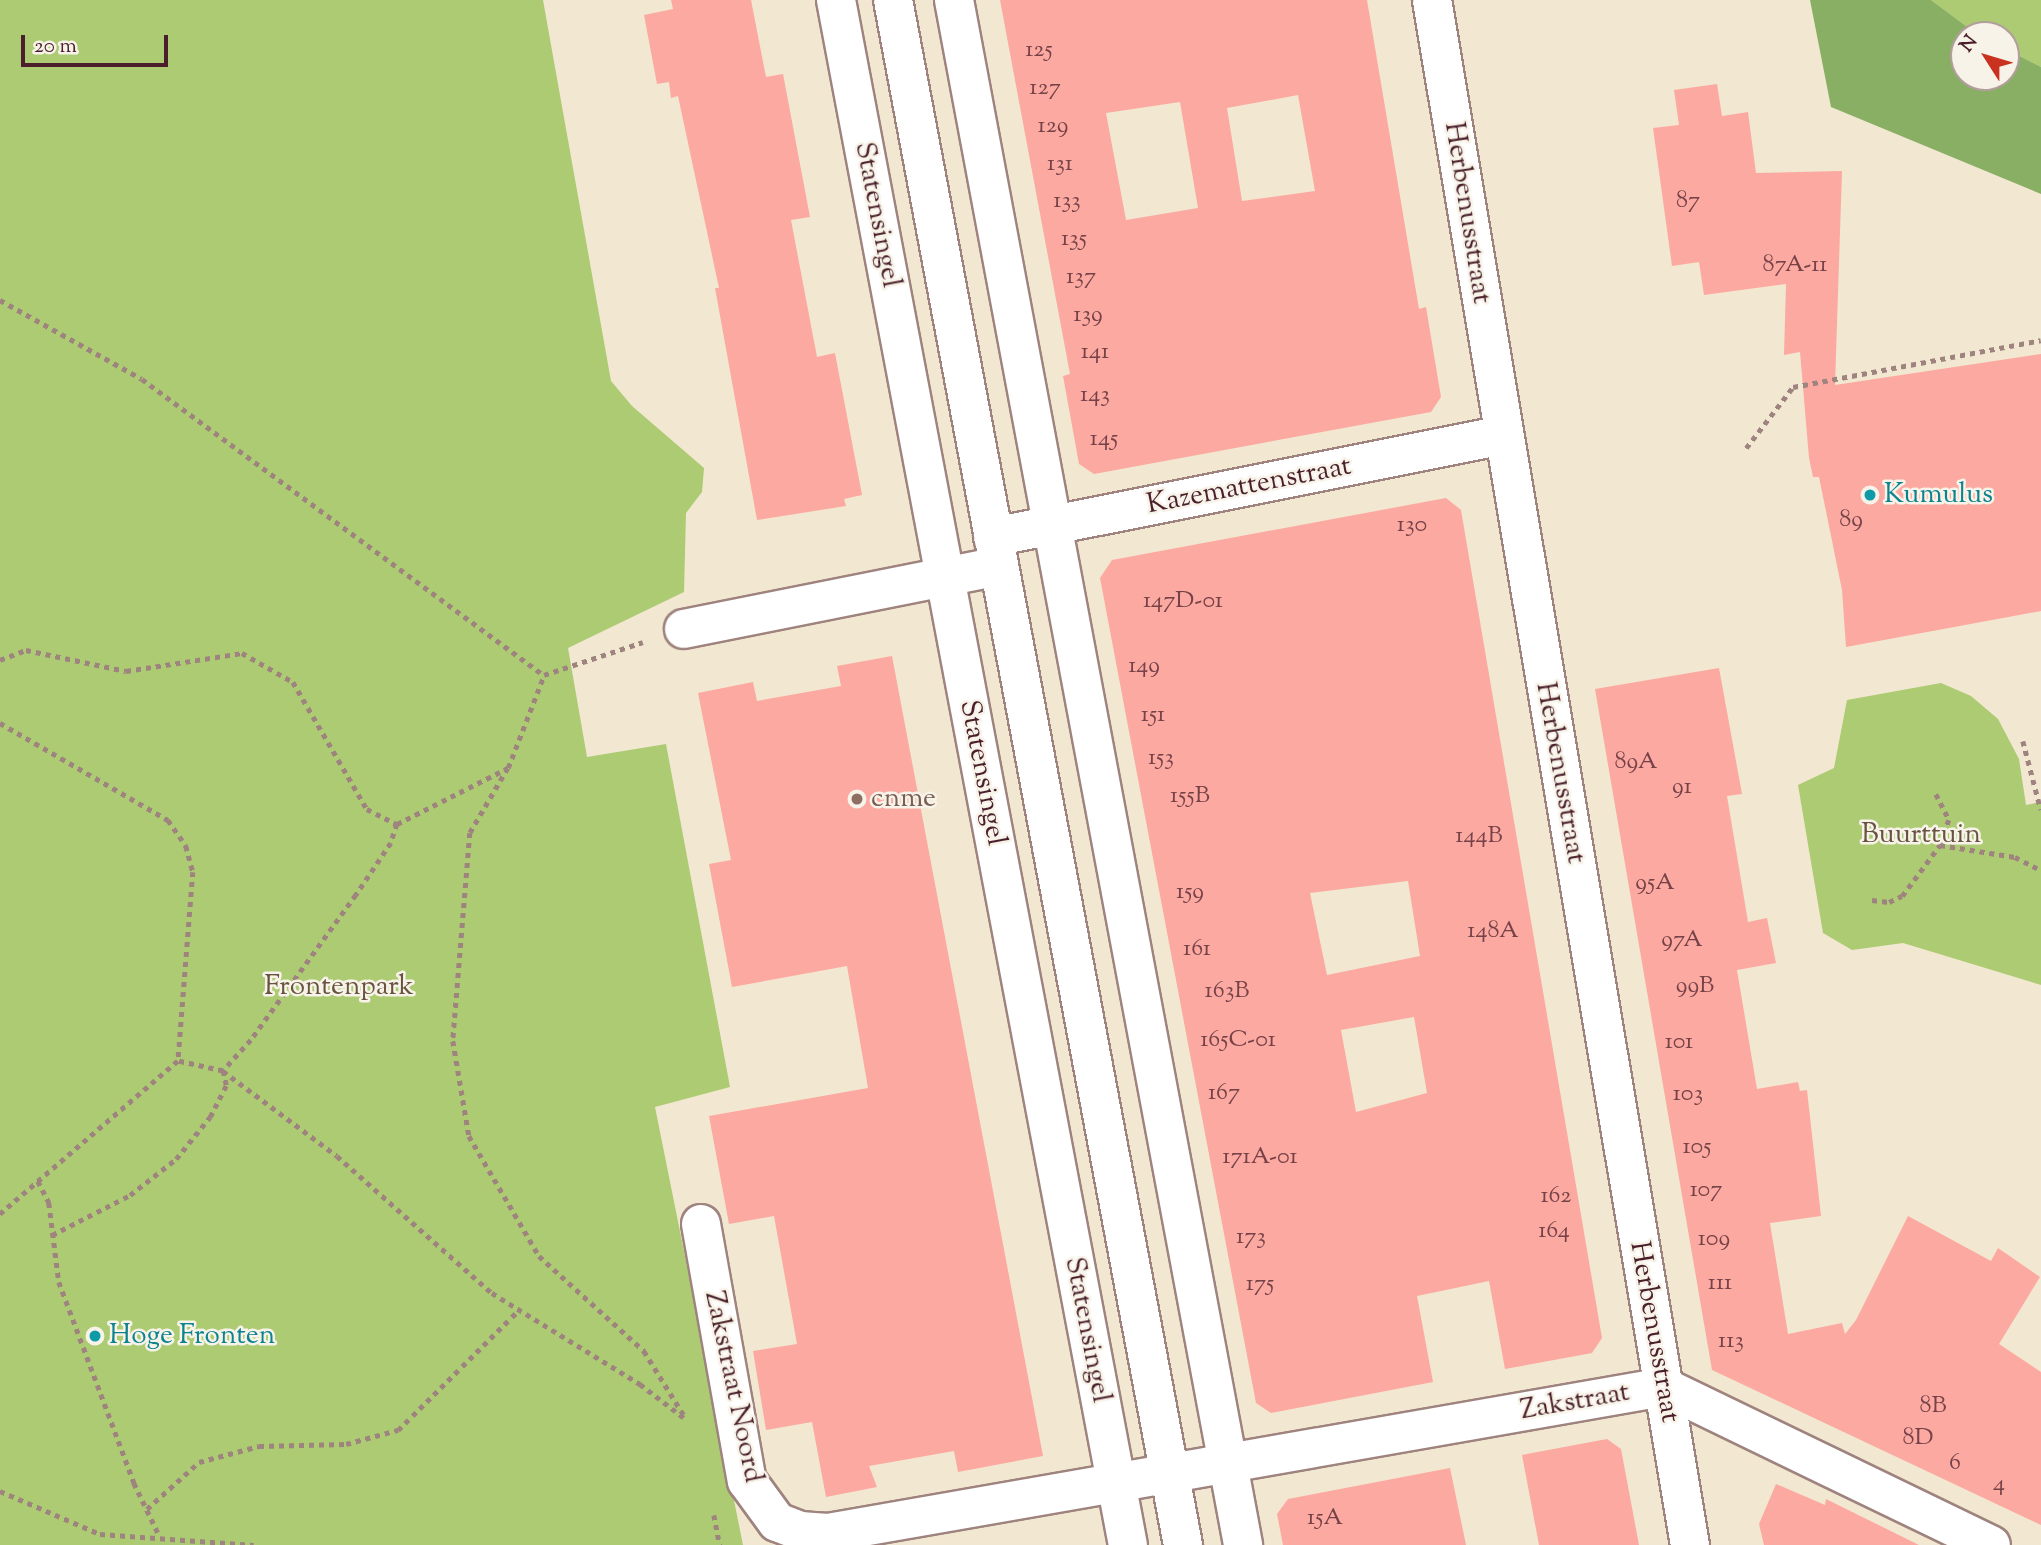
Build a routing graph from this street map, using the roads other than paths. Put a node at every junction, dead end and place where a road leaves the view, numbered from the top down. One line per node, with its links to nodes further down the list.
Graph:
1 (836, 0): 8 (street, Statensingel)
2 (893, 0): 7 (street, Statensingel)
3 (954, 0): 6 (street)
4 (1432, 0): 5 (street, Herbenusstraat)
5 (1504, 435): 6 (street, Kazemattenstraat); 11 (street, Herbenusstraat)
6 (1054, 525): 7 (street, Kazemattenstraat); 12 (street)
7 (996, 551): 8 (street, Kazemattenstraat); 13 (street, Statensingel)
8 (945, 578): 9 (street, Kazemattenstraat); 14 (street, Statensingel)
9 (684, 629)
10 (701, 1224): 14 (street, Zakstraat Noord)
11 (1664, 1387): 12 (street, Zakstraat); 18 (street, Herbenusstraat); 19 (street, Zakstraat)
12 (1228, 1462): 13 (street, Zakstraat); 17 (street)
13 (1169, 1472): 14 (street, Zakstraat Noord); 16 (street, Statensingel)
14 (1116, 1481): 15 (street, Statensingel)
15 (1128, 1545)
16 (1183, 1545)
17 (1243, 1545)
18 (1690, 1545)
19 (1991, 1545)

